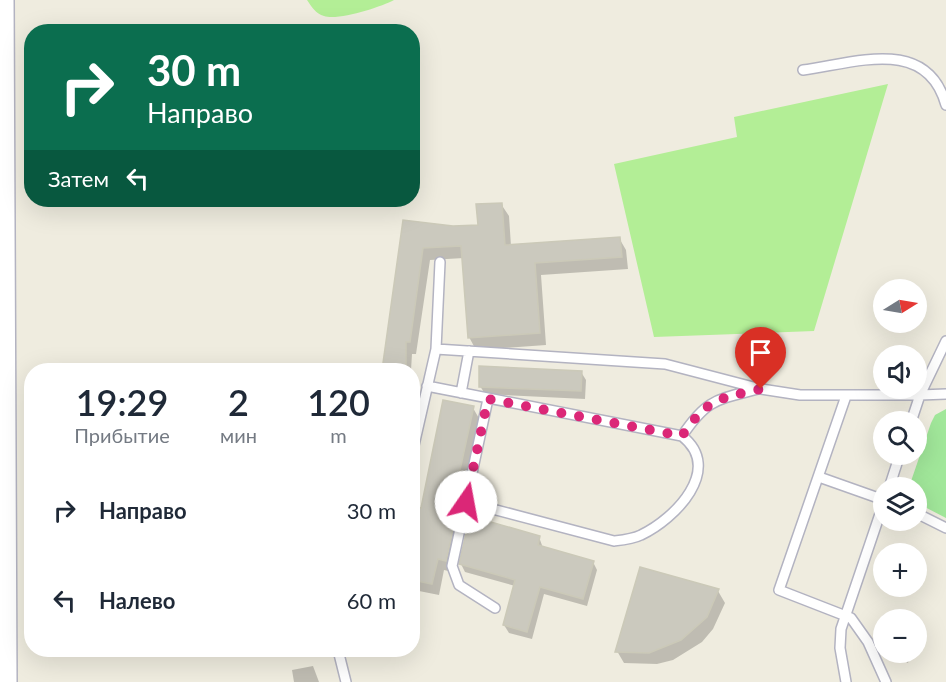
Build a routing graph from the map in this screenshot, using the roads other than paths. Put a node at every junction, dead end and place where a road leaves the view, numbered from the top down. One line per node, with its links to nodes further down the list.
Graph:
1 (0, 0): 28 (street)
2 (802, 70): 3 (lane)
3 (946, 105)
4 (440, 262): 6 (lane)
5 (946, 341): 8 (lane)
6 (436, 349): 7 (lane); 9 (lane)
7 (469, 351): 10 (lane); 11 (lane)
8 (927, 380)
9 (427, 386): 11 (lane); 17 (lane)
10 (761, 389): 14 (lane); 18 (lane)
11 (461, 393): 16 (lane)
12 (946, 394): 13 (lane)
13 (927, 395)
14 (846, 396): 15 (lane); 19 (lane)
15 (873, 396)
16 (488, 399): 18 (lane); 21 (lane)
17 (420, 418)
18 (682, 436): 21 (lane)
19 (819, 477): 20 (lane); 26 (lane)
20 (873, 497)
21 (466, 502): 25 (lane)
22 (927, 518): 23 (lane)
23 (946, 528)
24 (874, 531): 26 (lane)
25 (495, 608)
26 (845, 614): 30 (lane); 31 (lane)
27 (340, 657): 29 (lane)
28 (3, 682)
29 (346, 682)
30 (846, 682)
31 (886, 682)

